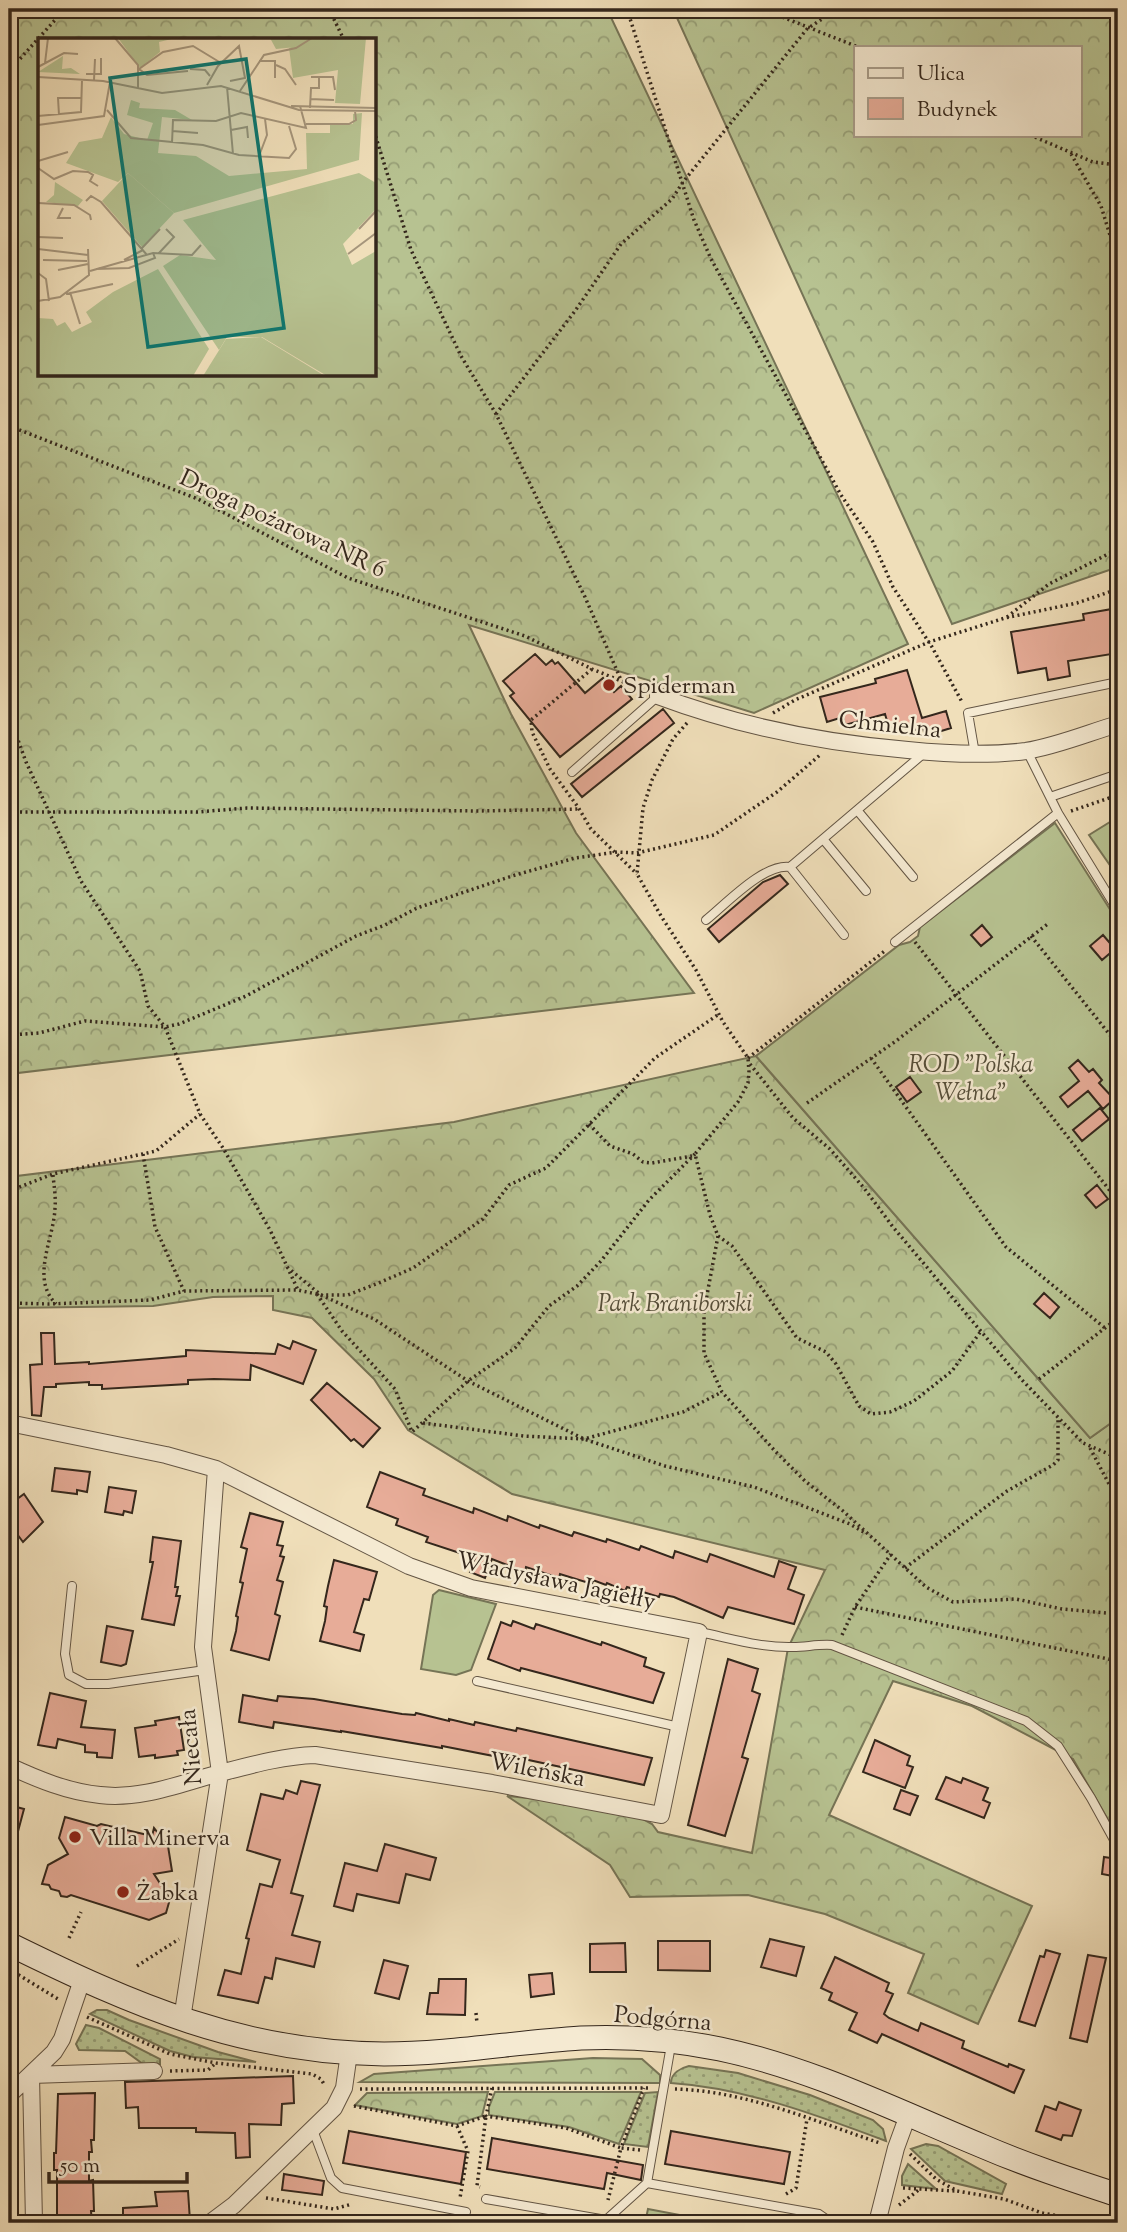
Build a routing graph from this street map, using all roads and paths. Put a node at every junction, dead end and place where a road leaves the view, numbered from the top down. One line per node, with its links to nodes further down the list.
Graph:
1 (65, 9): 7 (path)
2 (329, 9): 8 (path)
3 (627, 9): 16 (path)
4 (761, 9): 6 (path)
5 (837, 9): 6 (path)
6 (807, 29): 10 (path); 16 (path)
7 (39, 38)
8 (343, 38)
9 (38, 39): 11 (path)
10 (856, 46)
11 (9, 71)
12 (1032, 136): 14 (path)
13 (376, 137): 18 (path)
14 (1071, 154): 15 (path); 17 (path)
15 (1118, 165)
16 (683, 182): 18 (path); 23 (path)
17 (1118, 261)
18 (496, 414): 25 (path)
19 (9, 426): 24 (path, Droga pożarowa NR 6)
20 (1118, 549): 22 (path)
21 (1118, 589): 22 (path)
22 (1005, 618): 23 (path)
23 (929, 642): 29 (path); 32 (path)
24 (592, 670): 25 (path, Droga pożarowa NR 6); 41 (path)
25 (621, 680): 27 (path, Droga pożarowa NR 6)
26 (1118, 682): 29 (lane)
27 (658, 696): 28 (street, Chmielna); 37 (lane)
28 (693, 709): 32 (street, Chmielna); 49 (path)
29 (968, 713): 36 (lane)
30 (9, 715): 45 (path)
31 (1118, 724): 34 (street, Chmielna)
32 (764, 727): 33 (street, Chmielna)
33 (834, 741): 35 (street, Chmielna); 49 (path)
34 (1027, 751): 36 (street, Chmielna); 40 (lane)
35 (925, 752): 36 (street, Chmielna); 42 (lane)
36 (975, 754)
37 (572, 772)
38 (1118, 774): 40 (lane)
39 (1118, 794): 43 (path)
40 (1050, 797): 46 (lane)
41 (579, 809): 45 (path); 48 (path)
42 (857, 810): 47 (lane); 52 (lane)
43 (1069, 811)
44 (9, 812): 45 (path)
45 (51, 812): 63 (path)
46 (1058, 813): 54 (lane); 57 (lane)
47 (823, 839): 50 (lane); 53 (lane)
48 (617, 852): 49 (path); 51 (path); 63 (path)
49 (637, 853): 51 (path)
50 (790, 867): 55 (lane); 58 (lane)
51 (637, 874): 62 (path)
52 (913, 877)
53 (866, 891)
54 (1118, 911)
55 (706, 920)
56 (1049, 923): 59 (path)
57 (908, 932): 60 (lane); 61 (path)
58 (844, 936)
59 (1031, 936): 61 (path); 65 (path)
60 (895, 942): 67 (path)
61 (955, 993): 66 (path); 76 (path)
62 (719, 1014): 67 (path); 70 (path)
63 (166, 1027): 64 (path); 69 (path)
64 (9, 1035)
65 (1118, 1045)
66 (871, 1058): 68 (path); 86 (path)
67 (748, 1060): 72 (path); 87 (path)
68 (807, 1103)
69 (200, 1114): 71 (path); 79 (path)
70 (589, 1123): 72 (path); 82 (path)
71 (143, 1154): 73 (path); 81 (path)
72 (695, 1155): 78 (path); 89 (path)
73 (53, 1174): 74 (path); 84 (path)
74 (19, 1188): 75 (path); 77 (path)
75 (9, 1191)
76 (1118, 1201)
77 (9, 1210)
78 (718, 1236): 87 (path); 90 (path)
79 (287, 1267): 80 (path); 82 (path)
80 (298, 1290): 81 (path); 82 (path)
81 (184, 1291): 84 (path)
82 (319, 1294): 89 (path); 93 (path)
83 (9, 1303): 84 (path)
84 (56, 1304)
85 (1118, 1318): 86 (path)
86 (1105, 1328): 88 (path)
87 (981, 1331): 91 (path)
88 (1039, 1379)
89 (468, 1381): 93 (path); 94 (path)
90 (722, 1392): 94 (path); 99 (path)
91 (1058, 1418): 95 (path); 101 (path)
92 (9, 1423): 97 (street, Władysława Jagiełły)
93 (423, 1423): 94 (path)
94 (584, 1439): 99 (path)
95 (1089, 1446): 96 (path); 98 (path)
96 (1118, 1458)
97 (216, 1469): 105 (street, Władysława Jagiełły); 108 (street, Niecała)
98 (1118, 1501)
99 (873, 1537): 100 (path)
100 (891, 1554): 101 (path); 103 (path)
101 (905, 1568): 104 (path)
102 (72, 1586): 108 (lane)
103 (855, 1607): 106 (path); 107 (path)
104 (1118, 1614)
105 (699, 1632): 106 (lane, Władysława Jagiełły); 110 (street, Wileńska)
106 (836, 1647): 113 (lane, Władysława Jagiełły)
107 (1118, 1661)
108 (205, 1670): 112 (street, Niecała)
109 (477, 1681): 110 (lane)
110 (679, 1727): 112 (street, Wileńska)
111 (9, 1766): 112 (street)
112 (220, 1773): 124 (street, Niecała)
113 (1118, 1847)
114 (81, 1912): 116 (path)
115 (183, 1936): 118 (path)
116 (69, 1938)
117 (9, 1944): 120 (street, Podgórna)
118 (136, 1966)
119 (9, 1969): 121 (path)
120 (82, 1980): 124 (street, Podgórna); 130 (street)
121 (61, 2003)
122 (476, 2013): 125 (path)
123 (87, 2017): 128 (path)
124 (182, 2019): 127 (street, Podgórna)
125 (477, 2023)
126 (671, 2043): 127 (street, Podgórna); 134 (lane); 136 (street, Podgórna)
127 (349, 2053): 140 (street)
128 (216, 2063): 129 (path); 131 (path)
129 (154, 2071): 130 (street)
130 (31, 2075): 135 (street); 157 (street)
131 (328, 2087)
132 (492, 2088): 133 (path); 137 (path); 139 (path)
133 (644, 2088): 134 (path); 141 (path)
134 (663, 2088): 138 (path); 143 (lane)
135 (9, 2095)
136 (908, 2115): 142 (street); 150 (street, Podgórna)
137 (486, 2116): 139 (path); 141 (path); 146 (path)
138 (807, 2119): 142 (path); 152 (path)
139 (457, 2126): 155 (path)
140 (313, 2130): 149 (street); 155 (lane)
141 (621, 2148): 143 (path); 156 (path)
142 (896, 2148): 148 (path); 160 (street)
143 (653, 2151): 144 (lane)
144 (647, 2183): 152 (lane); 156 (lane)
145 (897, 2187): 147 (path)
146 (489, 2189)
147 (920, 2189): 148 (path); 154 (path)
148 (957, 2191): 161 (path)
149 (245, 2194): 153 (path); 158 (street)
150 (1118, 2195)
151 (486, 2199): 156 (lane)
152 (750, 2202): 159 (lane)
153 (354, 2203)
154 (897, 2207)
155 (462, 2211)
156 (614, 2213)
157 (34, 2223)
158 (210, 2223)
159 (832, 2223)
160 (877, 2223)
161 (1100, 2223)

